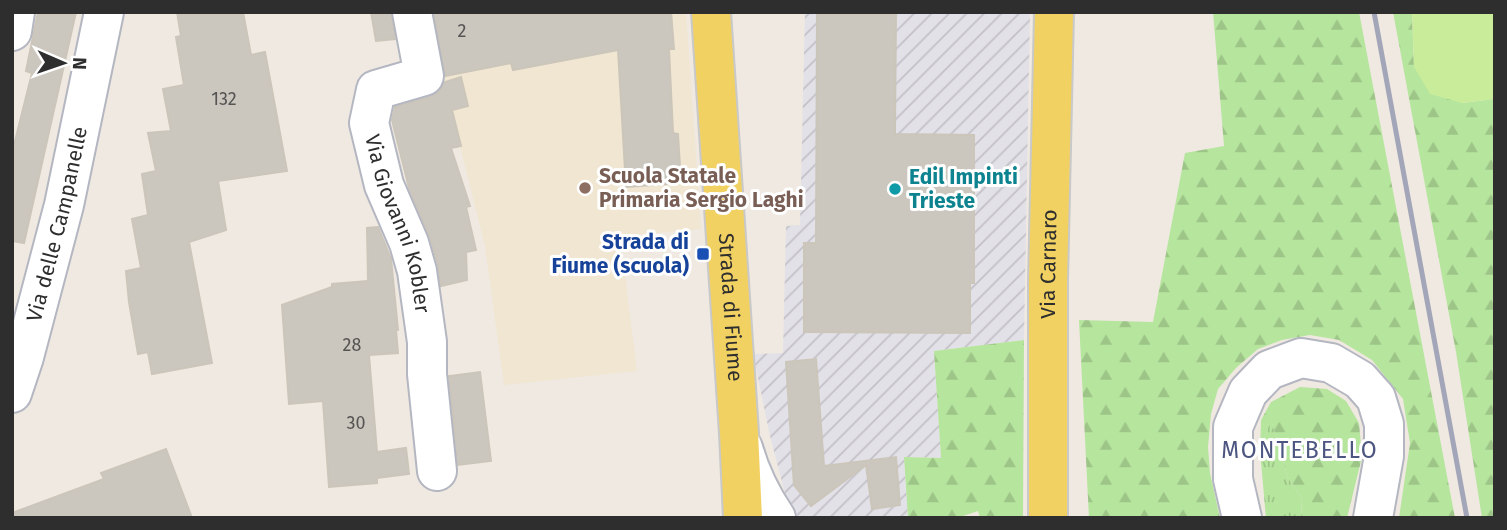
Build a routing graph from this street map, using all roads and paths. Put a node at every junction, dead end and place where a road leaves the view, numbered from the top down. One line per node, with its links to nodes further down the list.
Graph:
1 (15, 12): 6 (street)
2 (104, 12): 7 (street, Via delle Campanelle)
3 (412, 12): 10 (street, Via Giovanni Kobler)
4 (711, 12): 9 (main road, Strada di Fiume)
5 (1054, 12): 8 (main road, Via Carnaro)
6 (12, 30)
7 (12, 393)
8 (1047, 402): 13 (main road, Via Carnaro); 14 (street)
9 (739, 433): 11 (main road, Strada di Fiume); 12 (street)
10 (437, 471)
11 (743, 518)
12 (776, 518)
13 (1048, 518)
14 (1065, 518)
15 (1242, 518): 16 (street)
16 (1373, 518)

